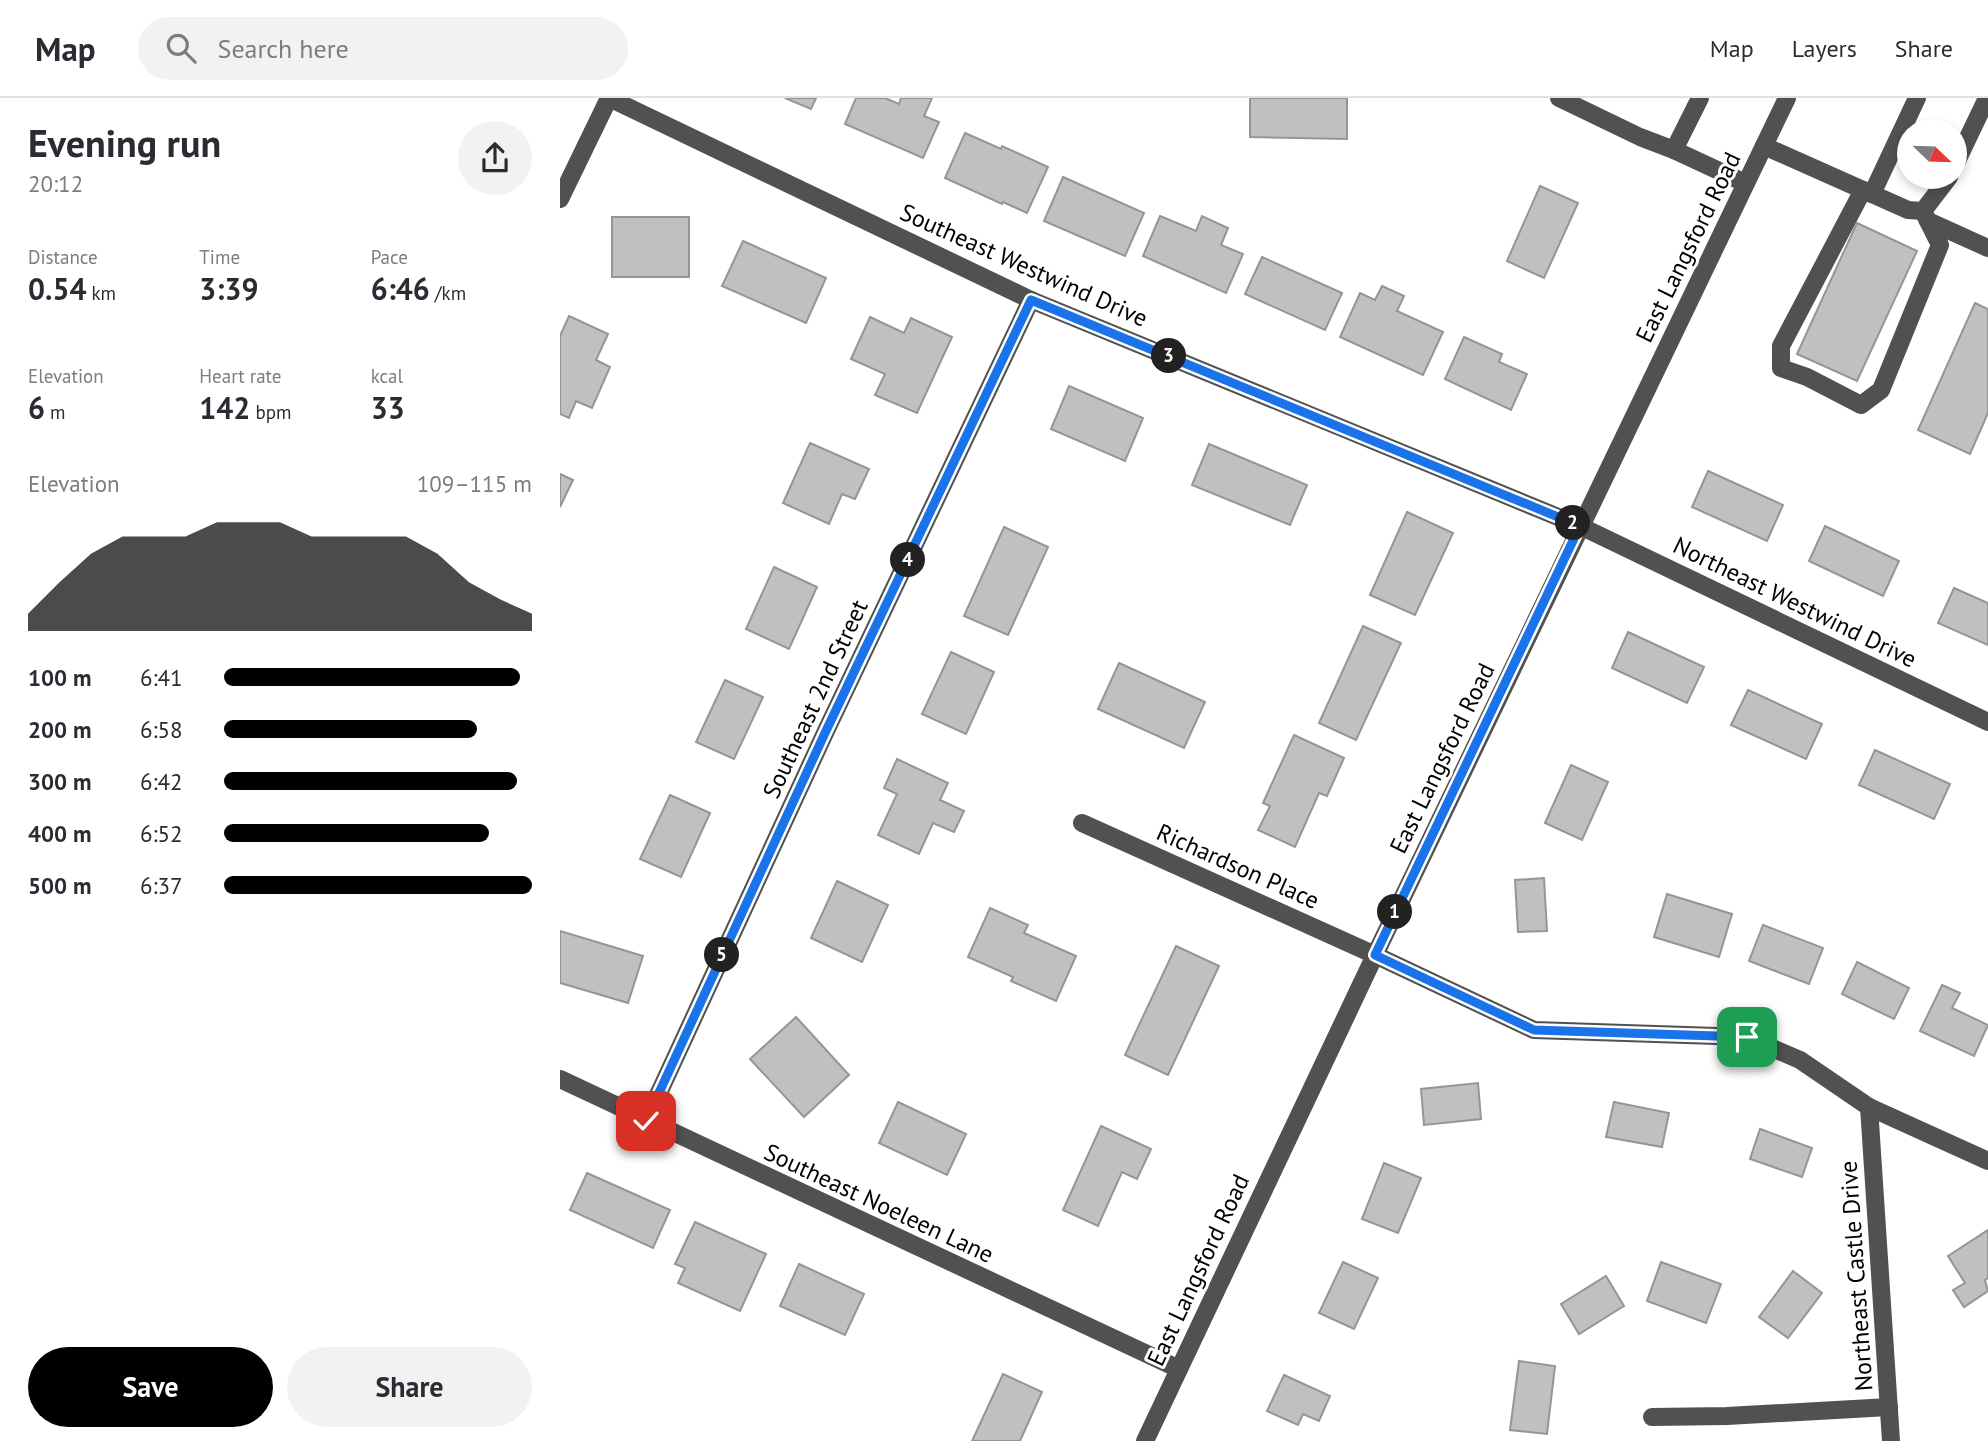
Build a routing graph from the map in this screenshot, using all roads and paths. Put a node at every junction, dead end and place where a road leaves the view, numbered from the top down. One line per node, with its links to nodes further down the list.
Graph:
1 (609, 98): 13 (street); 16 (street, Southeast Westwind Drive)
2 (1559, 98): 9 (street)
3 (1700, 98): 9 (street)
4 (1787, 98): 8 (street, East Langsford Road)
5 (1917, 98): 12 (street)
6 (1987, 98): 7 (street)
7 (1967, 140)
8 (1764, 146): 10 (street, East Langsford Road); 12 (street)
9 (1674, 150): 10 (street)
10 (1745, 183): 17 (street, East Langsford Road)
11 (1942, 189): 14 (street)
12 (1868, 192): 14 (street); 14 (street)
13 (560, 200)
14 (1926, 216): 15 (street)
15 (1988, 248)
16 (1031, 300): 17 (street, Southeast Westwind Drive); 23 (street, Southeast 2nd Street)
17 (1580, 526): 18 (street, Northeast Westwind Drive); 20 (street, East Langsford Road)
18 (1988, 722)
19 (1082, 823): 20 (street, Richardson Place)
20 (1375, 955): 22 (street, Richardson Place); 25 (street, East Langsford Road)
21 (560, 1079): 23 (street, Southeast Noeleen Lane)
22 (1869, 1107): 24 (street, Richardson Place); 26 (street, Northeast Castle Drive)
23 (646, 1121): 25 (street, Southeast Noeleen Lane)
24 (1988, 1161)
25 (1178, 1369): 28 (street, East Langsford Road)
26 (1889, 1407): 27 (street); 29 (street, Northeast Castle Drive)
27 (1652, 1417)
28 (1145, 1441)
29 (1891, 1441)

